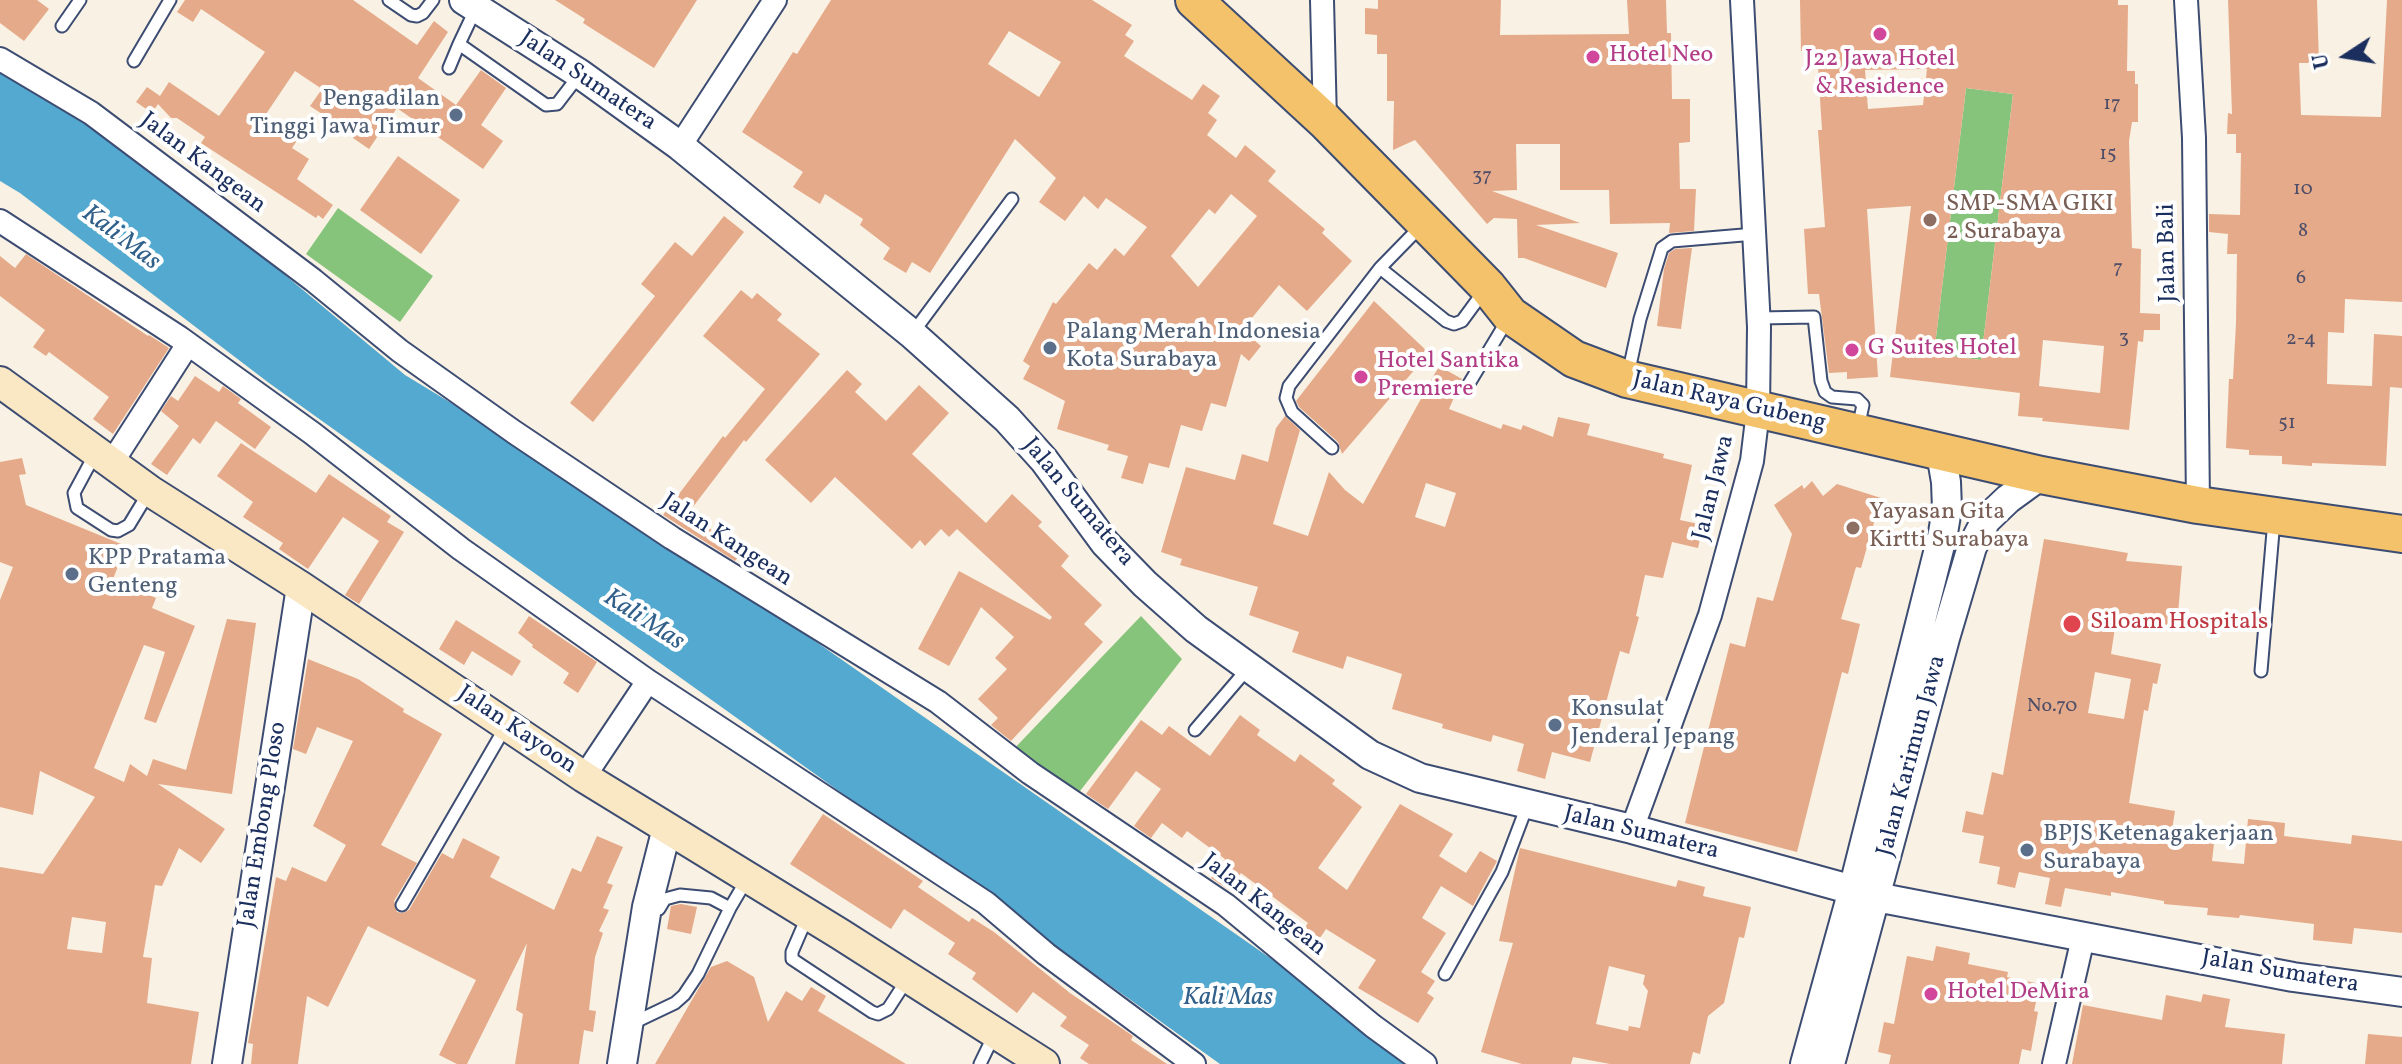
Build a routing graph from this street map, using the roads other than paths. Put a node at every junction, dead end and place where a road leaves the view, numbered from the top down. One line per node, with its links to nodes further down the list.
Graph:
1 (80, 0): 11 (lane)
2 (170, 0): 14 (lane)
3 (389, 0): 4 (lane)
4 (433, 0)
5 (775, 0): 18 (street)
6 (1194, 0): 17 (highway, Jalan Raya Gubeng)
7 (1322, 0): 17 (street)
8 (1742, 0): 22 (street, Jalan Jawa)
9 (2186, 0): 39 (street, Jalan Bali)
10 (474, 3): 12 (lane); 16 (street, Jalan Sumatera)
11 (62, 26)
12 (459, 44): 15 (lane); 16 (lane)
13 (0, 59): 70 (street, Jalan Kangean)
14 (134, 61)
15 (449, 68)
16 (580, 74): 18 (street, Jalan Sumatera)
17 (1325, 121): 21 (highway, Jalan Raya Gubeng)
18 (680, 146): 27 (street, Jalan Sumatera)
19 (1012, 199): 27 (lane)
20 (0, 221): 28 (street)
21 (1423, 224): 23 (lane); 24 (highway, Jalan Raya Gubeng)
22 (1755, 234): 26 (street, Jalan Jawa); 29 (lane)
23 (1380, 268): 24 (lane); 34 (lane)
24 (1487, 286): 25 (highway, Jalan Raya Gubeng)
25 (1510, 315): 29 (highway, Jalan Raya Gubeng); 31 (lane)
26 (1759, 318): 32 (street, Jalan Jawa); 33 (lane)
27 (912, 334): 44 (street, Jalan Sumatera)
28 (188, 344): 36 (street); 46 (street)
29 (1627, 379): 32 (highway, Jalan Raya Gubeng)
30 (0, 382): 36 (main road, Jalan Kayoon)
31 (1467, 387)
32 (1758, 411): 33 (highway, Jalan Raya Gubeng); 52 (street, Jalan Jawa)
33 (1857, 433): 35 (highway, Jalan Raya Gubeng)
34 (1332, 448)
35 (1941, 453): 37 (highway, Jalan Raya Gubeng); 43 (street, Jalan Karimun Jawa)
36 (103, 459): 38 (main road, Jalan Kayoon); 38 (lane)
37 (2041, 475): 39 (highway, Jalan Raya Gubeng); 43 (street, Jalan Karimun Jawa)
38 (150, 491): 42 (main road, Jalan Kayoon)
39 (2198, 505): 40 (highway, Jalan Raya Gubeng)
40 (2274, 517): 41 (highway, Jalan Raya Gubeng); 45 (lane)
41 (2402, 534)
42 (301, 587): 47 (main road, Jalan Kayoon); 65 (street, Jalan Embong Ploso)
43 (1931, 635): 54 (street, Jalan Karimun Jawa)
44 (1250, 666): 48 (lane); 50 (street, Jalan Sumatera)
45 (2261, 671)
46 (648, 681): 49 (street); 69 (street)
47 (507, 724): 49 (main road, Jalan Kayoon); 55 (lane)
48 (1195, 730)
49 (584, 777): 51 (main road, Jalan Kayoon)
50 (1527, 806): 52 (street, Jalan Sumatera); 60 (lane)
51 (667, 828): 53 (main road, Jalan Kayoon); 56 (street)
52 (1632, 829): 54 (street, Jalan Sumatera)
53 (748, 877): 57 (lane); 58 (main road, Jalan Kayoon)
54 (1865, 893): 59 (street, Jalan Sumatera); 71 (street, Jalan Karimun Jawa); 72 (street, Jalan Karimun Jawa)
55 (402, 905)
56 (650, 908): 57 (lane); 63 (street)
57 (730, 908): 63 (lane)
58 (809, 914): 61 (main road, Jalan Kayoon); 61 (lane)
59 (2083, 938): 62 (street, Jalan Sumatera); 73 (street)
60 (1445, 974)
61 (908, 978): 64 (main road, Jalan Kayoon)
62 (2402, 992)
63 (635, 1022): 66 (street)
64 (1006, 1045): 67 (lane); 68 (main road, Jalan Kayoon)
65 (227, 1064)
66 (622, 1064)
67 (980, 1064)
68 (1044, 1064)
69 (1194, 1064)
70 (1425, 1064)
71 (1805, 1064)
72 (1830, 1064)
73 (2054, 1064)

